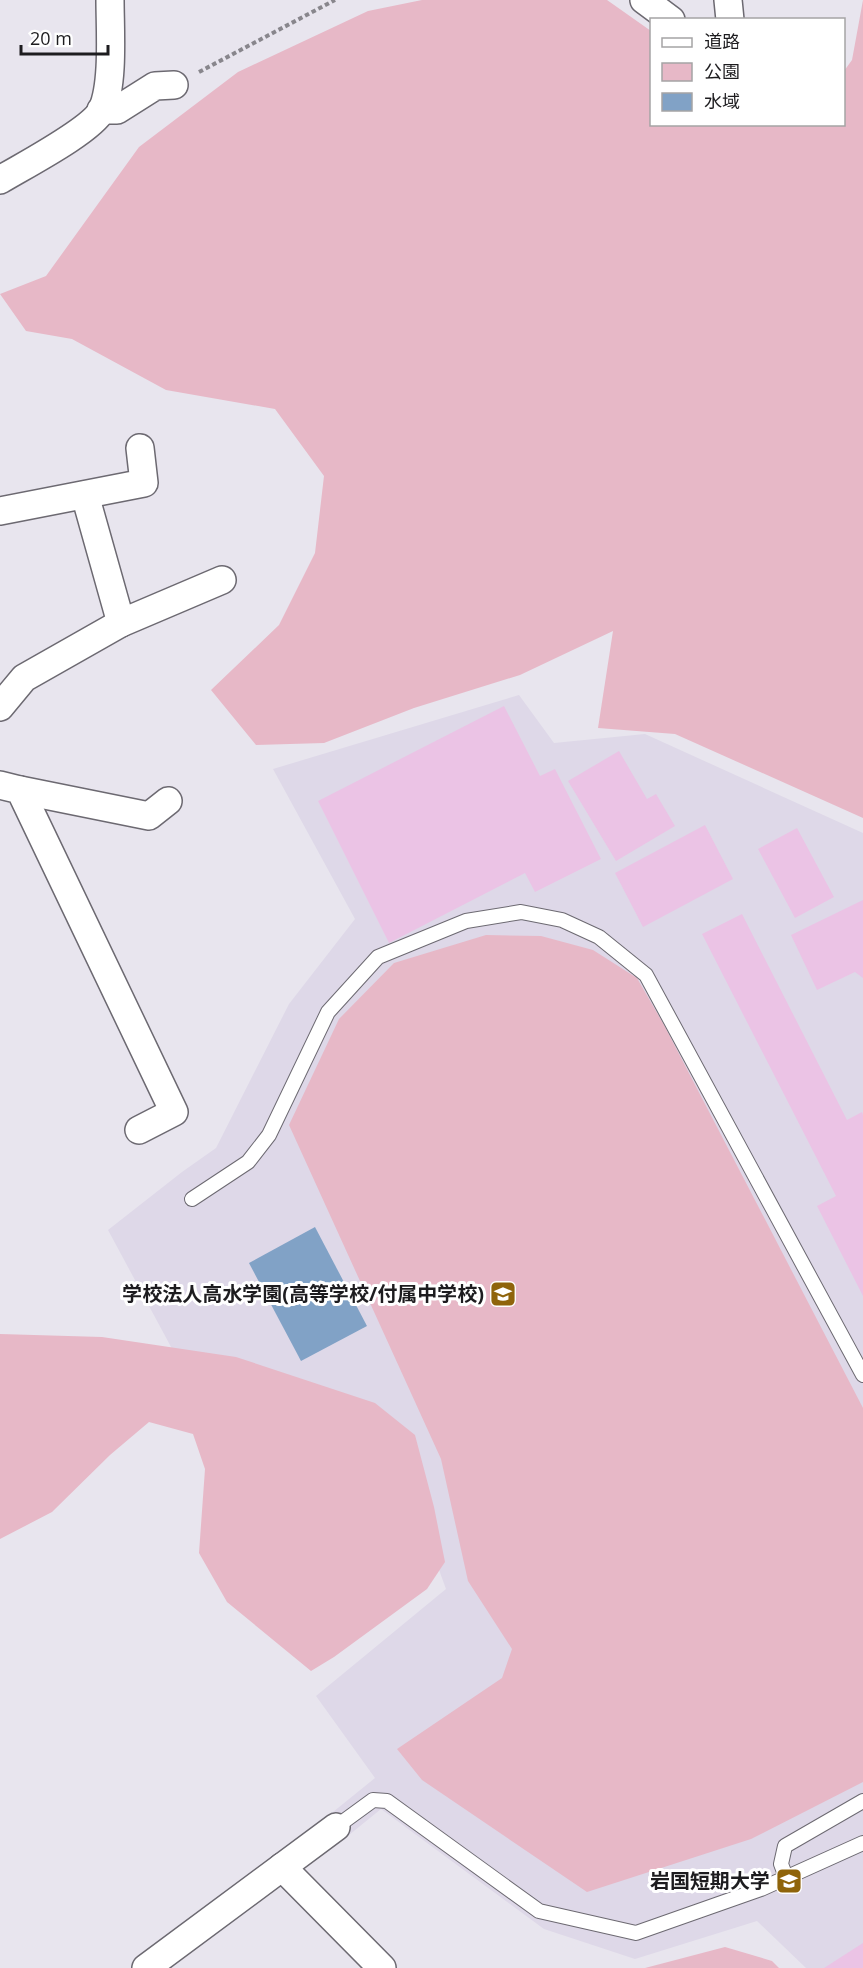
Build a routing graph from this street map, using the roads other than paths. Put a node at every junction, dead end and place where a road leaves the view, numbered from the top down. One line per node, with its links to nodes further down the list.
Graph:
1 (110, 0): 7 (street)
2 (644, 0): 4 (street)
3 (728, 0): 5 (street)
4 (668, 18)
5 (730, 18)
6 (174, 85): 7 (street)
7 (101, 110): 8 (street)
8 (0, 180)
9 (140, 448): 10 (street)
10 (85, 495): 11 (street); 13 (street)
11 (0, 511)
12 (222, 579): 13 (street)
13 (121, 623): 14 (street)
14 (0, 707)
15 (10, 788): 16 (street); 17 (street)
16 (168, 801)
17 (139, 1130)
18 (192, 1199): 19 (lane)
19 (863, 1375)
20 (863, 1801): 24 (lane)
21 (336, 1827): 23 (street); 24 (lane)
22 (863, 1843): 24 (lane)
23 (282, 1867): 25 (street); 26 (street)
24 (786, 1877)
25 (146, 1968)
26 (382, 1968)

